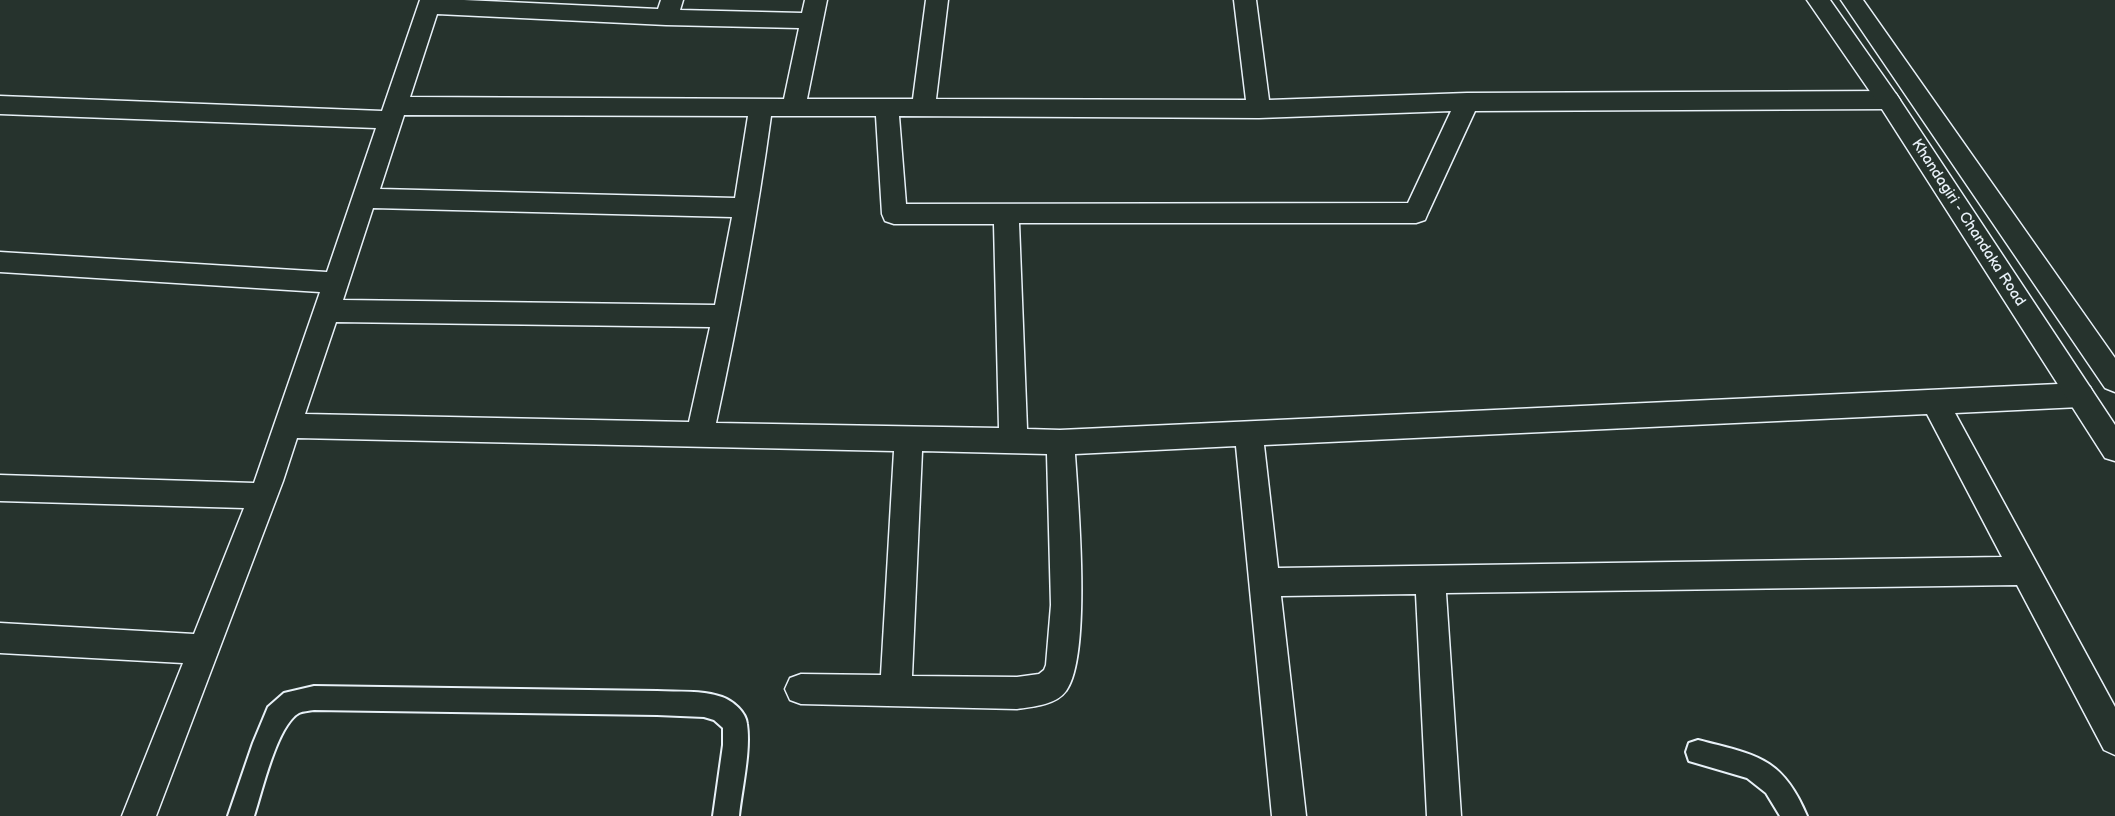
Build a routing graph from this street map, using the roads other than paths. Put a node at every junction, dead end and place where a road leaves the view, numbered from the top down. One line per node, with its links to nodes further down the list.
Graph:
1 (937, 0): 14 (street)
2 (1245, 0): 15 (street)
3 (1818, 0): 8 (street, Khandagiri - Chandaka Road)
4 (1852, 0): 20 (street, Khandagiri - Chandaka Road)
5 (430, 3): 6 (street); 16 (street)
6 (669, 9): 7 (street)
7 (814, 10): 12 (street)
8 (1888, 100): 9 (street); 21 (street, Khandagiri - Chandaka Road)
9 (1467, 102): 15 (street); 19 (street)
10 (0, 106): 16 (street)
11 (761, 107): 12 (street); 16 (street); 18 (street)
12 (794, 107): 13 (street)
13 (887, 108): 14 (street); 19 (street)
14 (923, 108): 15 (street)
15 (1260, 109)
16 (392, 113): 17 (street)
17 (364, 198): 18 (street); 23 (street)
18 (746, 208): 25 (street)
19 (1006, 214): 33 (street)
20 (2006, 221): 21 (street); 26 (street, Khandagiri - Chandaka Road)
21 (1970, 226): 27 (street, Khandagiri - Chandaka Road)
22 (0, 262): 23 (street)
23 (335, 283): 24 (street)
24 (326, 311): 25 (street); 29 (street)
25 (726, 316): 31 (street)
26 (2115, 380)
27 (2080, 395): 28 (street); 35 (street, Khandagiri - Chandaka Road)
28 (1936, 402): 30 (street); 38 (street)
29 (287, 426): 31 (street); 37 (street)
30 (1249, 433): 34 (street); 40 (street)
31 (700, 434): 32 (street)
32 (909, 439): 33 (street); 44 (street)
33 (1013, 441): 34 (street)
34 (1060, 442): 44 (street)
35 (2115, 449)
36 (0, 488): 37 (street)
37 (263, 496): 42 (street)
38 (2025, 571): 39 (street); 45 (street)
39 (1430, 580): 40 (street); 51 (street)
40 (1264, 582): 50 (street)
41 (0, 638): 42 (street)
42 (203, 649): 47 (street)
43 (801, 689): 44 (street)
44 (896, 690)
45 (2115, 739)
46 (1698, 752): 52 (lane)
47 (139, 816)
48 (242, 816): 49 (lane)
49 (726, 816)
50 (1289, 816)
51 (1444, 816)
52 (1794, 816)

